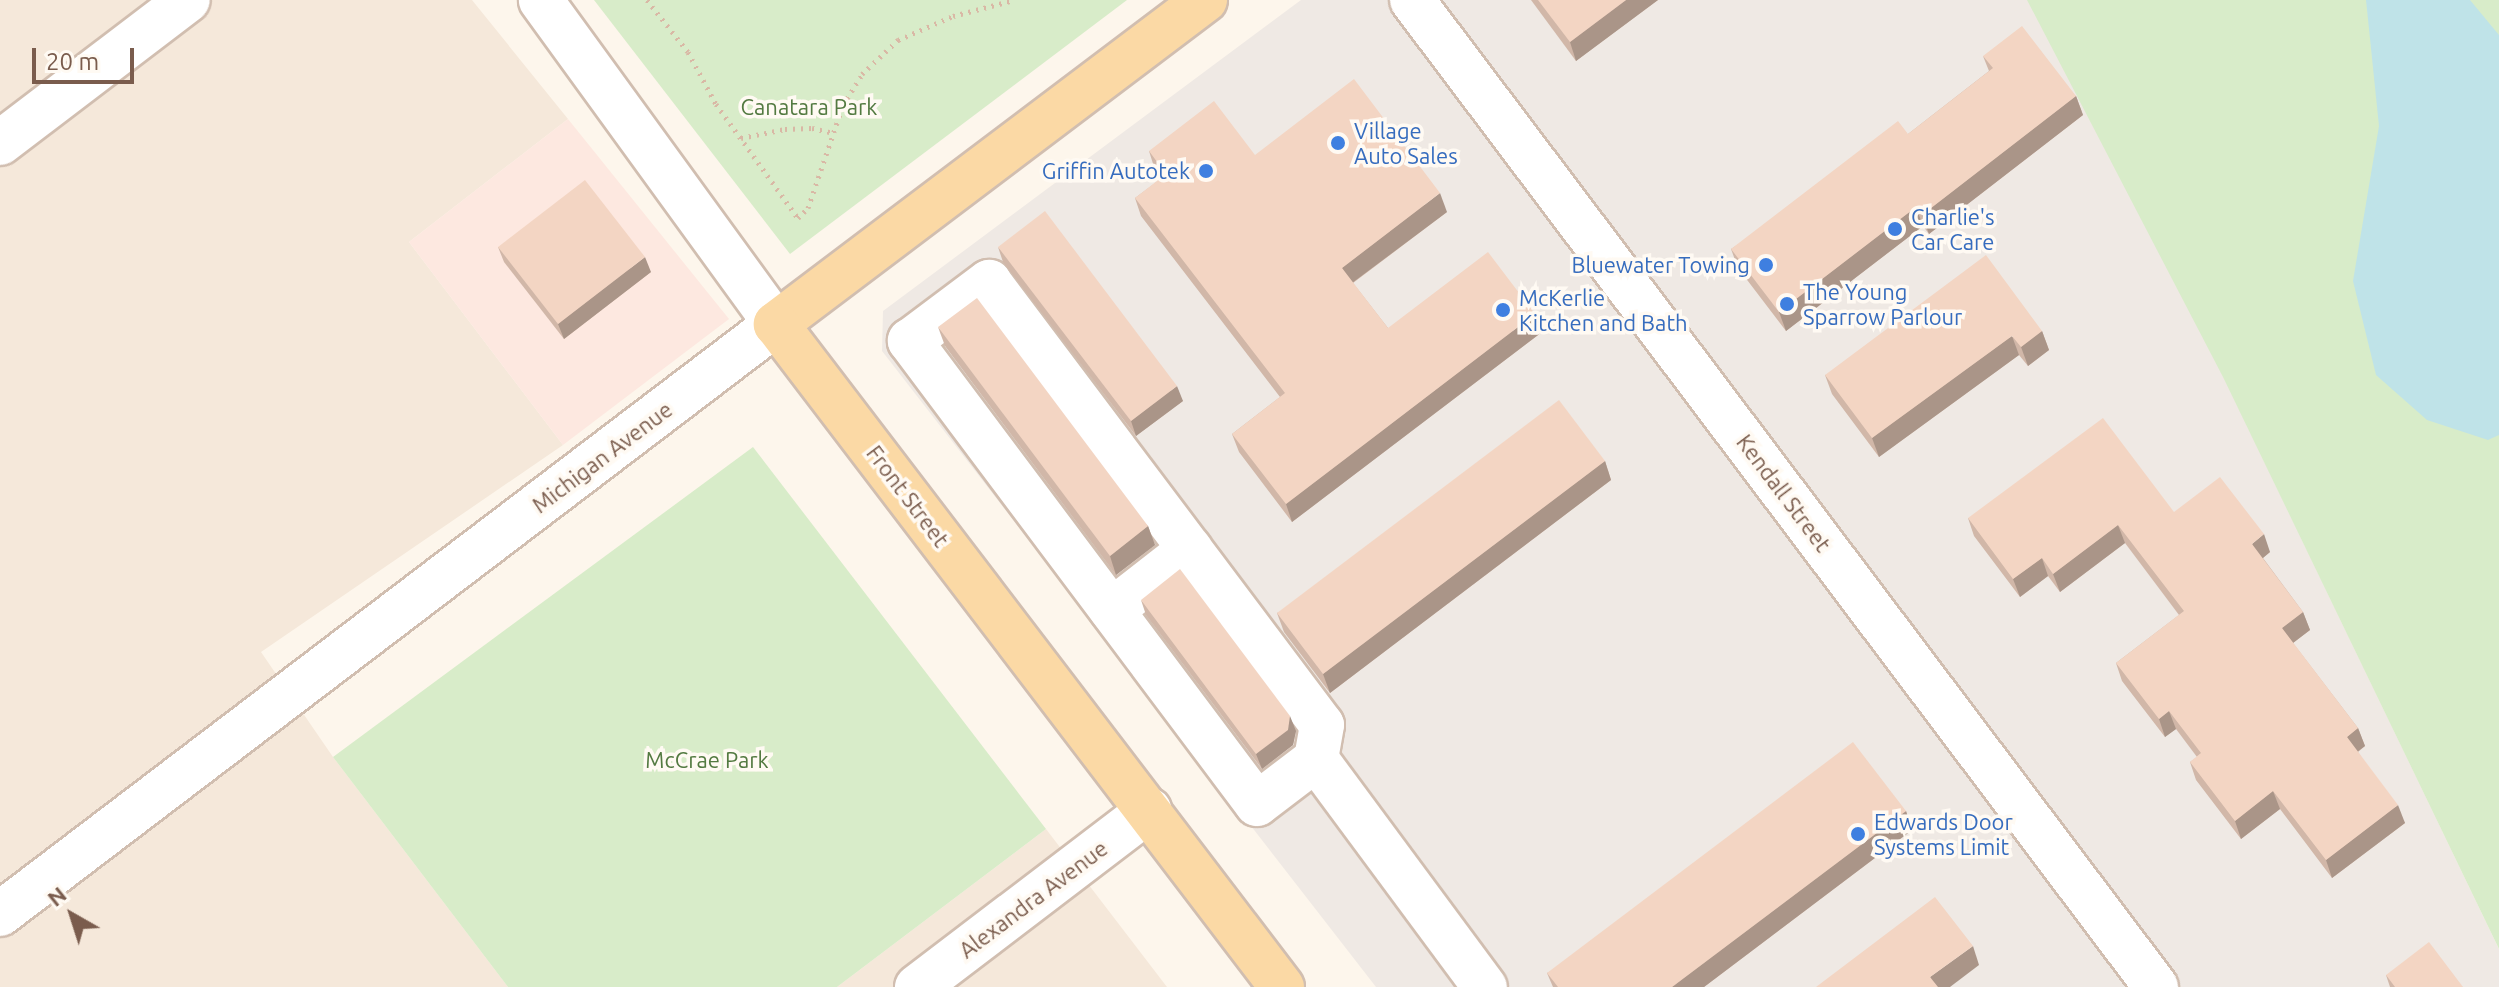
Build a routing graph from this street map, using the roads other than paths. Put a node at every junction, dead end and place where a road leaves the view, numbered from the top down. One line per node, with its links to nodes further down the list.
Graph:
1 (188, 0): 5 (street)
2 (541, 0): 6 (street, Front Street)
3 (1205, 0): 6 (main road, Michigan Avenue)
4 (1412, 0): 15 (street, Kendall Street)
5 (0, 143)
6 (776, 324): 10 (main road, Front Street); 11 (street, Michigan Avenue)
7 (1190, 549): 8 (street); 8 (street); 9 (street)
8 (1112, 610): 9 (street)
9 (1316, 759): 14 (street)
10 (1149, 810): 12 (street, Alexandra Avenue); 13 (main road, Front Street)
11 (0, 914)
12 (917, 987)
13 (1282, 987)
14 (1485, 987)
15 (2156, 987)

